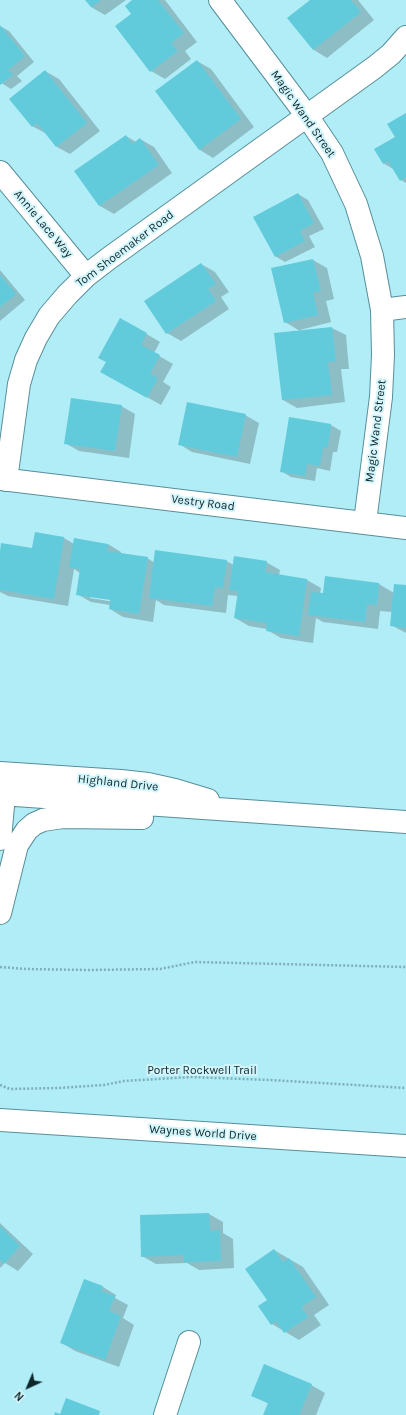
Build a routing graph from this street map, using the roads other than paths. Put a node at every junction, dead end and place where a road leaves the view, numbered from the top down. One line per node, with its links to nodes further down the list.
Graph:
1 (220, 0): 3 (street, Magic Wand Street)
2 (406, 37): 3 (street, Tom Shoemaker Road)
3 (307, 116): 5 (street, Tom Shoemaker Road); 7 (street, Magic Wand Street)
4 (0, 172): 5 (street, Annie Lace Way)
5 (86, 276): 8 (street, Tom Shoemaker Road)
6 (406, 307): 7 (street)
7 (382, 310): 9 (street, Magic Wand Street)
8 (3, 479): 9 (street, Vestry Road)
9 (365, 522): 10 (street, Vestry Road)
10 (406, 528)
11 (0, 773): 13 (street, Highland Drive)
12 (2, 794): 13 (street, Highland Drive); 15 (street)
13 (233, 810): 14 (street, Highland Drive); 16 (street)
14 (406, 822)
15 (0, 839)
16 (0, 913)
17 (0, 1120): 18 (street, Waynes World Drive)
18 (406, 1146)
19 (189, 1342): 20 (street)
20 (165, 1415)

